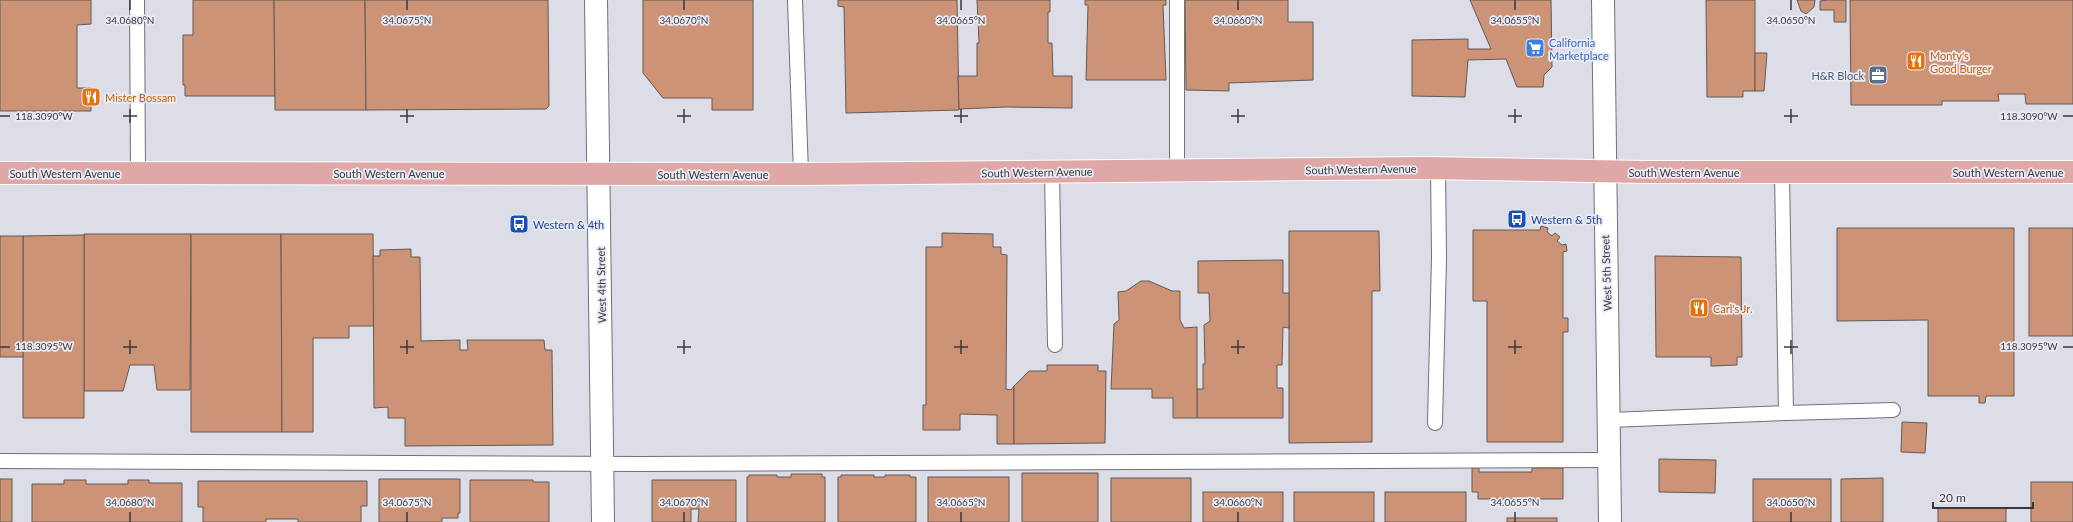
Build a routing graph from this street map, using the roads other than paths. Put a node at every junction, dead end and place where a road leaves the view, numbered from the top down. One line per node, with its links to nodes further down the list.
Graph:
1 (137, 0): 12 (lane)
2 (596, 0): 14 (street, West 4th Street)
3 (795, 0): 15 (lane)
4 (1177, 0): 7 (lane)
5 (1603, 0): 9 (street, West 5th Street)
6 (1438, 168): 7 (main road, South Western Avenue); 9 (main road, South Western Avenue); 20 (lane)
7 (1177, 170): 8 (main road, South Western Avenue)
8 (1052, 172): 15 (main road, South Western Avenue); 16 (lane)
9 (1604, 172): 13 (main road, South Western Avenue); 19 (street, West 5th Street)
10 (2073, 172): 13 (main road, South Western Avenue)
11 (0, 173): 12 (main road, South Western Avenue)
12 (138, 173): 14 (main road, South Western Avenue)
13 (1782, 173): 18 (lane)
14 (598, 174): 15 (main road, South Western Avenue); 23 (street, West 4th Street)
15 (801, 174)
16 (1055, 345)
17 (1893, 410): 18 (lane)
18 (1786, 413): 19 (lane)
19 (1610, 420): 21 (street, West 5th Street)
20 (1435, 423)
21 (1610, 460): 23 (lane); 25 (street, West 5th Street)
22 (0, 461): 23 (lane)
23 (602, 464): 24 (street, West 4th Street)
24 (603, 522)
25 (1610, 522)

